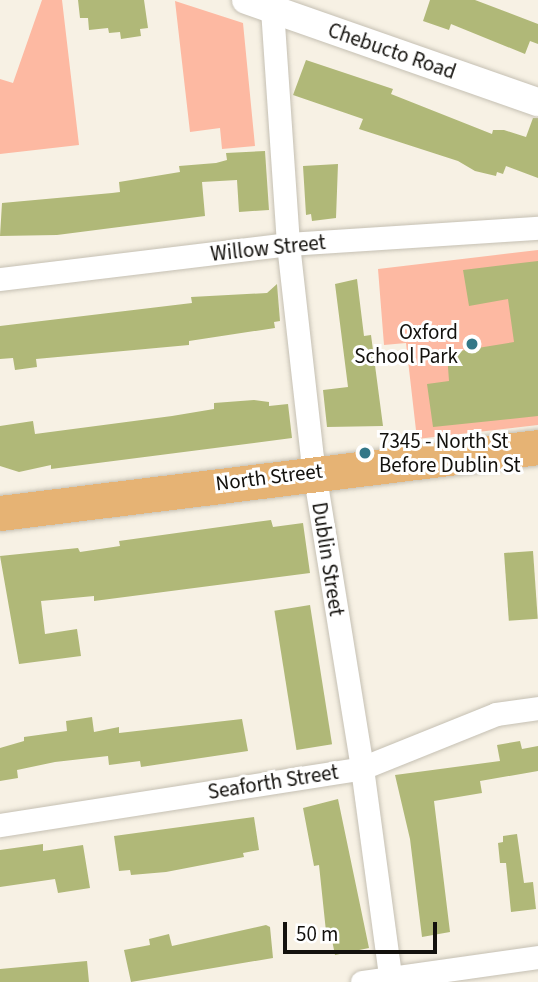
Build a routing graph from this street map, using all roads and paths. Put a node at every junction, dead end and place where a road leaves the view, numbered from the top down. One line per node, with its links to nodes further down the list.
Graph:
1 (259, 5): 2 (street, Chebucto Road); 4 (street, Dublin Street)
2 (538, 102)
3 (538, 228): 4 (street, Willow Street)
4 (288, 244): 5 (street, Willow Street); 7 (street, Dublin Street)
5 (0, 279)
6 (538, 447): 7 (main road, North Street)
7 (313, 471): 8 (main road, North Street); 10 (street, Dublin Street)
8 (0, 513)
9 (538, 708): 10 (street, Seaforth Street)
10 (362, 768): 11 (street, Seaforth Street); 13 (street, Dublin Street)
11 (0, 825)
12 (538, 957): 13 (street)
13 (390, 980): 14 (street)
14 (362, 982)

